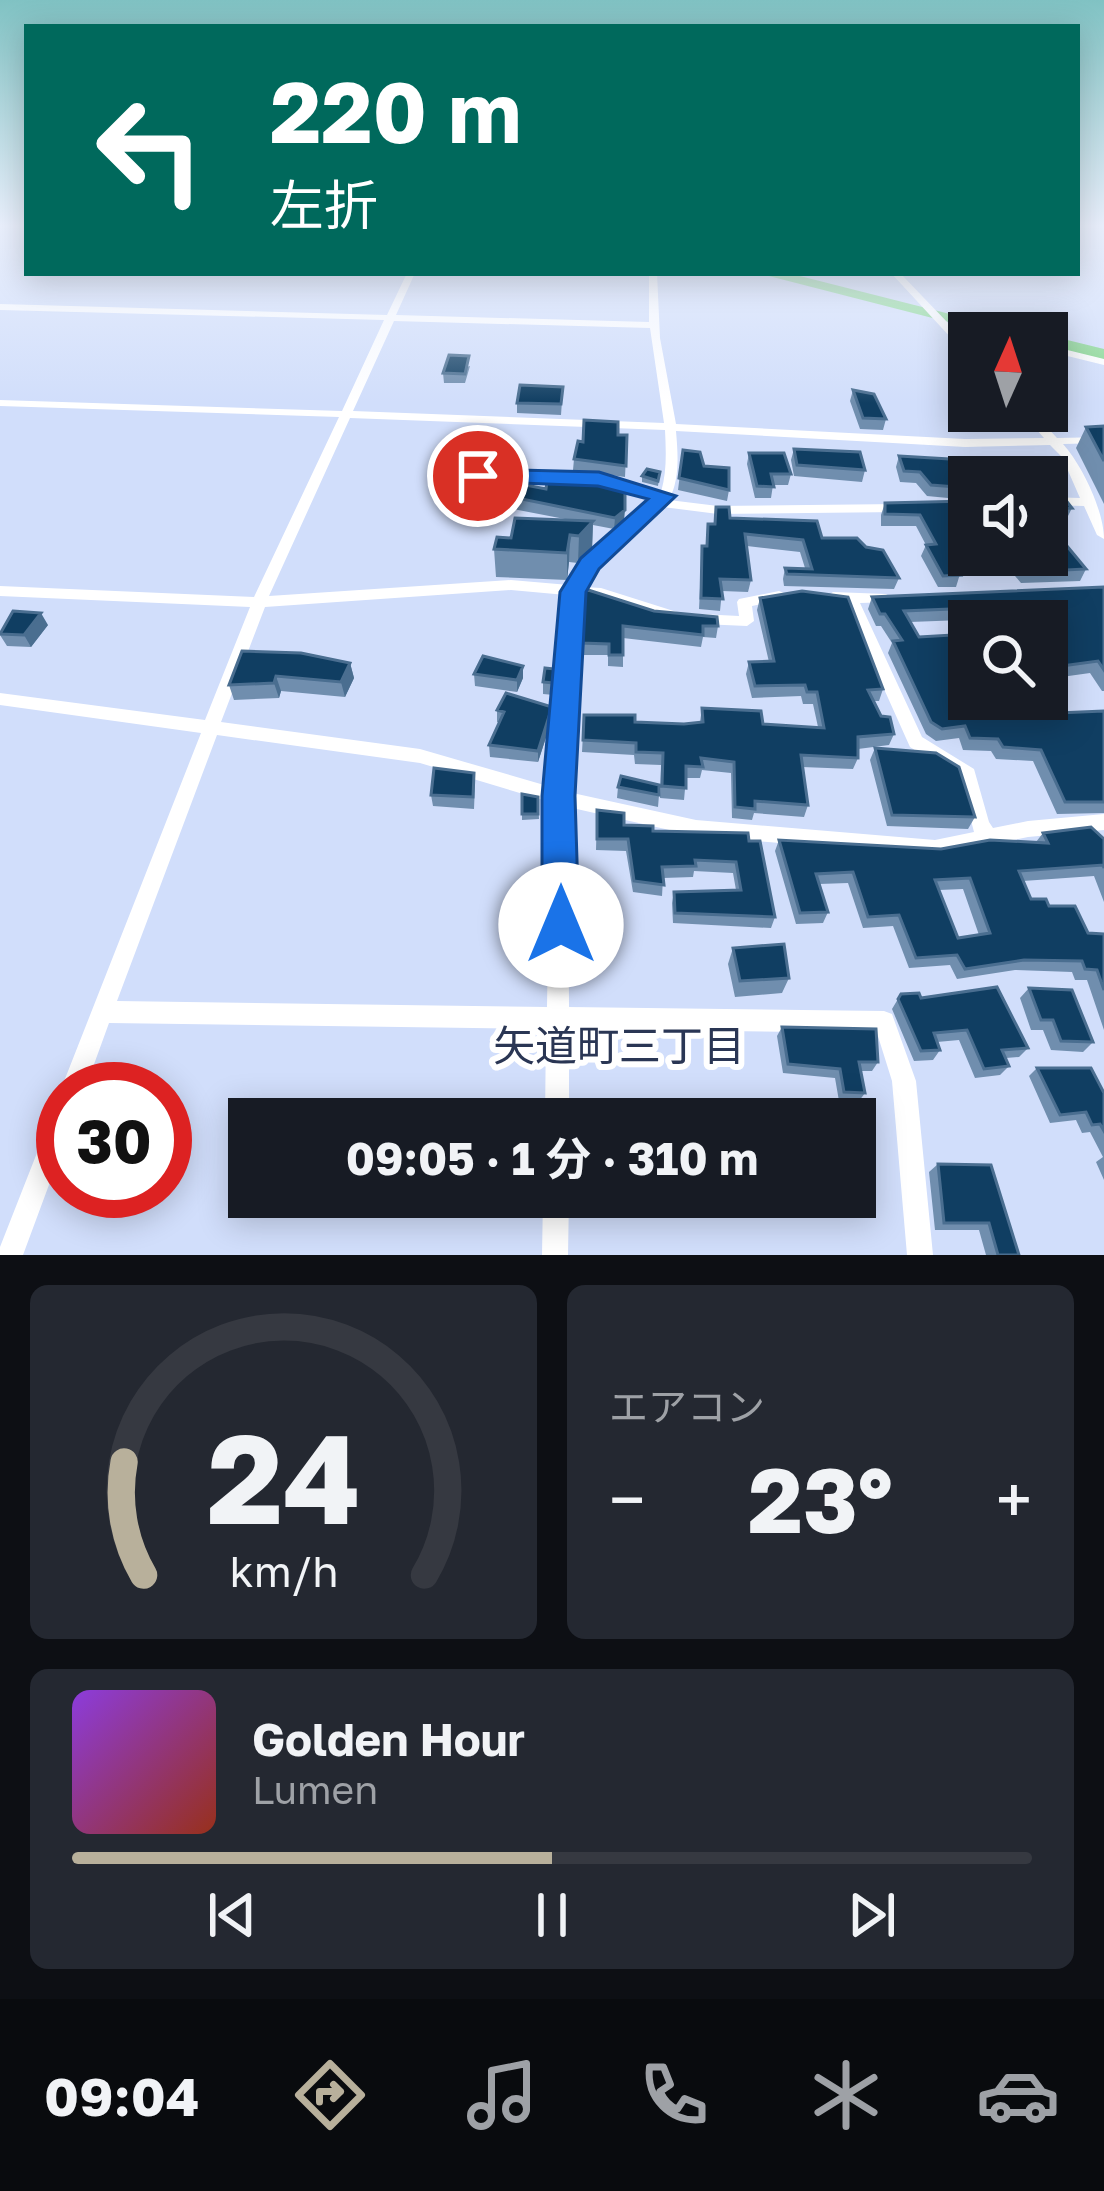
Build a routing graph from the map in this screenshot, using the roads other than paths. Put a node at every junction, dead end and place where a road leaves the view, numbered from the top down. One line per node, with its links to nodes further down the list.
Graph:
1 (405, 286): 5 (street)
2 (653, 286): 8 (street)
3 (907, 286): 6 (street)
4 (0, 307): 5 (street)
5 (391, 318): 8 (street); 13 (street)
6 (943, 323): 7 (street); 9 (street)
7 (948, 324)
8 (655, 325): 14 (street)
9 (948, 328)
10 (1068, 353): 11 (street)
11 (1104, 362)
12 (0, 404): 13 (street)
13 (345, 415): 14 (street); 30 (street)
14 (669, 426): 17 (street); 21 (street)
15 (1045, 432): 17 (street)
16 (1104, 440): 17 (street)
17 (1054, 441): 23 (street)
18 (478, 476): 19 (street)
19 (579, 478)
20 (599, 479): 21 (street)
21 (663, 500): 24 (street); 27 (street)
22 (1068, 502): 23 (street)
23 (1085, 502): 25 (street)
24 (922, 508)
25 (1104, 535)
26 (0, 591): 30 (street)
27 (573, 592): 29 (street); 30 (street); 33 (street)
28 (895, 598): 29 (street)
29 (852, 601): 35 (street)
30 (259, 602): 32 (street)
31 (0, 699): 32 (street)
32 (209, 729): 33 (street); 37 (street)
33 (559, 796): 35 (street); 38 (street)
34 (1099, 822): 35 (street); 36 (street)
35 (990, 838)
36 (1104, 845)
37 (103, 1012): 38 (street); 39 (street)
38 (559, 1017): 40 (street); 45 (street)
39 (84, 1062)
40 (557, 1098)
41 (36, 1186): 43 (street)
42 (556, 1218): 44 (street)
43 (10, 1255)
44 (555, 1255)
45 (920, 1255)

